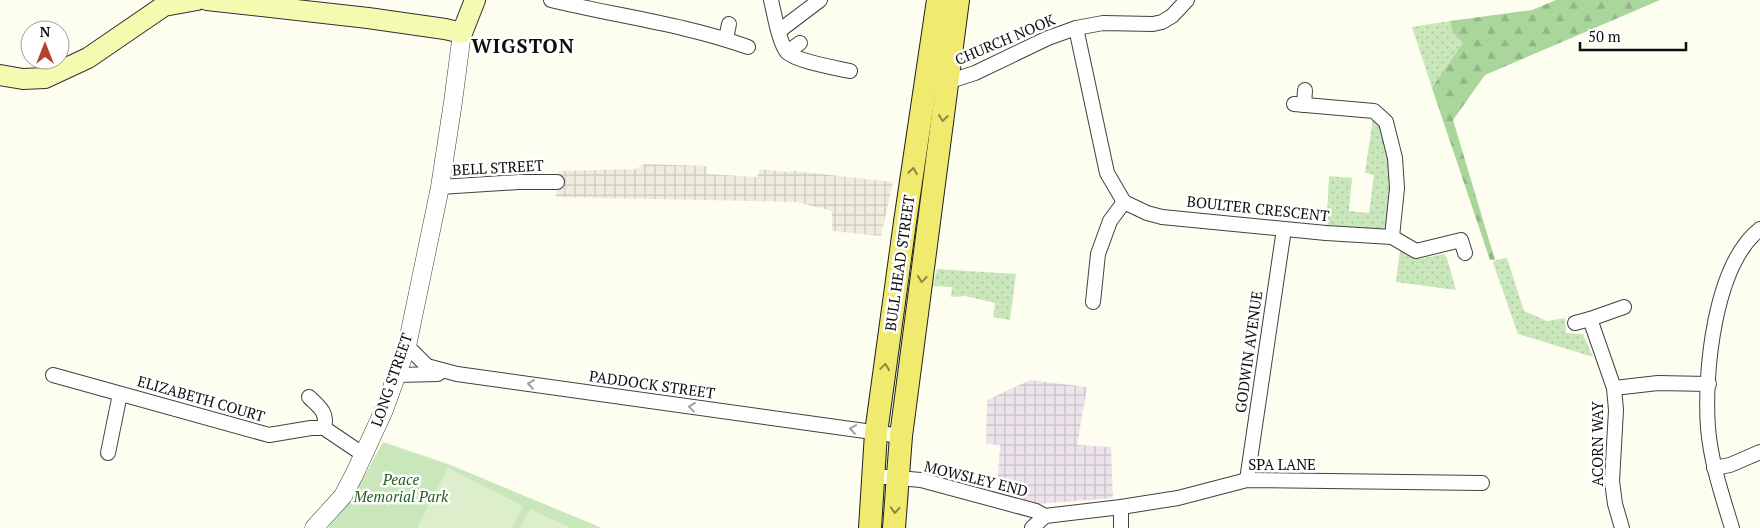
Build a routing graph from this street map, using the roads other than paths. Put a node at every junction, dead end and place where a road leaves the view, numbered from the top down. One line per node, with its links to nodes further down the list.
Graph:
1 (197, 0): 20 (main road)
2 (207, 0): 10 (main road)
3 (475, 0): 14 (main road)
4 (551, 0): 15 (street)
5 (771, 0): 13 (street)
6 (820, 0): 13 (street)
7 (938, 0): 43 (main road, BULL HEAD STREET, one-way to 7)
8 (958, 0): 21 (main road, BULL HEAD STREET)
9 (1187, 0): 12 (street, CHURCH NOOK)
10 (299, 5): 14 (main road)
11 (729, 24): 15 (street)
12 (1076, 28): 21 (street, CHURCH NOOK); 25 (street)
13 (779, 31): 18 (street)
14 (462, 33): 24 (street, LONG STREET)
15 (726, 39): 17 (street)
16 (800, 44): 18 (street)
17 (748, 46)
18 (787, 52): 19 (street)
19 (850, 71)
20 (0, 75)
21 (947, 82): 44 (main road, BULL HEAD STREET, one-way to 44)
22 (1306, 90): 28 (street)
23 (557, 182): 24 (street, BELL STREET)
24 (440, 187): 34 (street, LONG STREET)
25 (1124, 202): 27 (street, BOULTER CRESCENT); 30 (street)
26 (1760, 228): 38 (street)
27 (1284, 229): 28 (street, BOULTER CRESCENT); 51 (street, GODWIN AVENUE)
28 (1392, 237): 29 (street, BOULTER CRESCENT)
29 (1465, 253)
30 (1093, 302)
31 (1624, 307): 32 (street)
32 (1590, 319): 33 (street); 39 (street, ACORN WAY)
33 (1575, 323)
34 (407, 346): 35 (street, PADDOCK STREET); 37 (street, LONG STREET)
35 (457, 374): 37 (street); 43 (street, PADDOCK STREET, one-way to 35)
36 (53, 375): 40 (street, ELIZABETH COURT)
37 (397, 375): 47 (street, LONG STREET)
38 (1709, 384): 39 (street, ACORN WAY); 48 (street)
39 (1614, 388): 60 (street, ACORN WAY)
40 (120, 394): 42 (street, ELIZABETH COURT); 46 (street)
41 (309, 397): 42 (street)
42 (324, 428): 47 (street)
43 (876, 433): 44 (street, PADDOCK STREET); 49 (main road, BULL HEAD STREET)
44 (901, 436): 50 (main road, BULL HEAD STREET)
45 (1760, 452): 48 (street)
46 (108, 453)
47 (364, 455): 55 (street, LONG STREET)
48 (1714, 468): 61 (street)
49 (874, 476): 50 (street, MOWSLEY END); 56 (main road, BULL HEAD STREET)
50 (897, 478): 54 (street, MOWSLEY END); 57 (main road, BULL HEAD STREET, one-way to 57)
51 (1247, 480): 52 (street, SPA LANE); 53 (street, SPA LANE)
52 (1482, 483)
53 (1121, 508): 54 (street, SPA LANE); 59 (street)
54 (1045, 516): 58 (street)
55 (314, 528)
56 (870, 528)
57 (894, 528)
58 (1032, 528)
59 (1121, 528)
60 (1622, 528)
61 (1732, 528)

